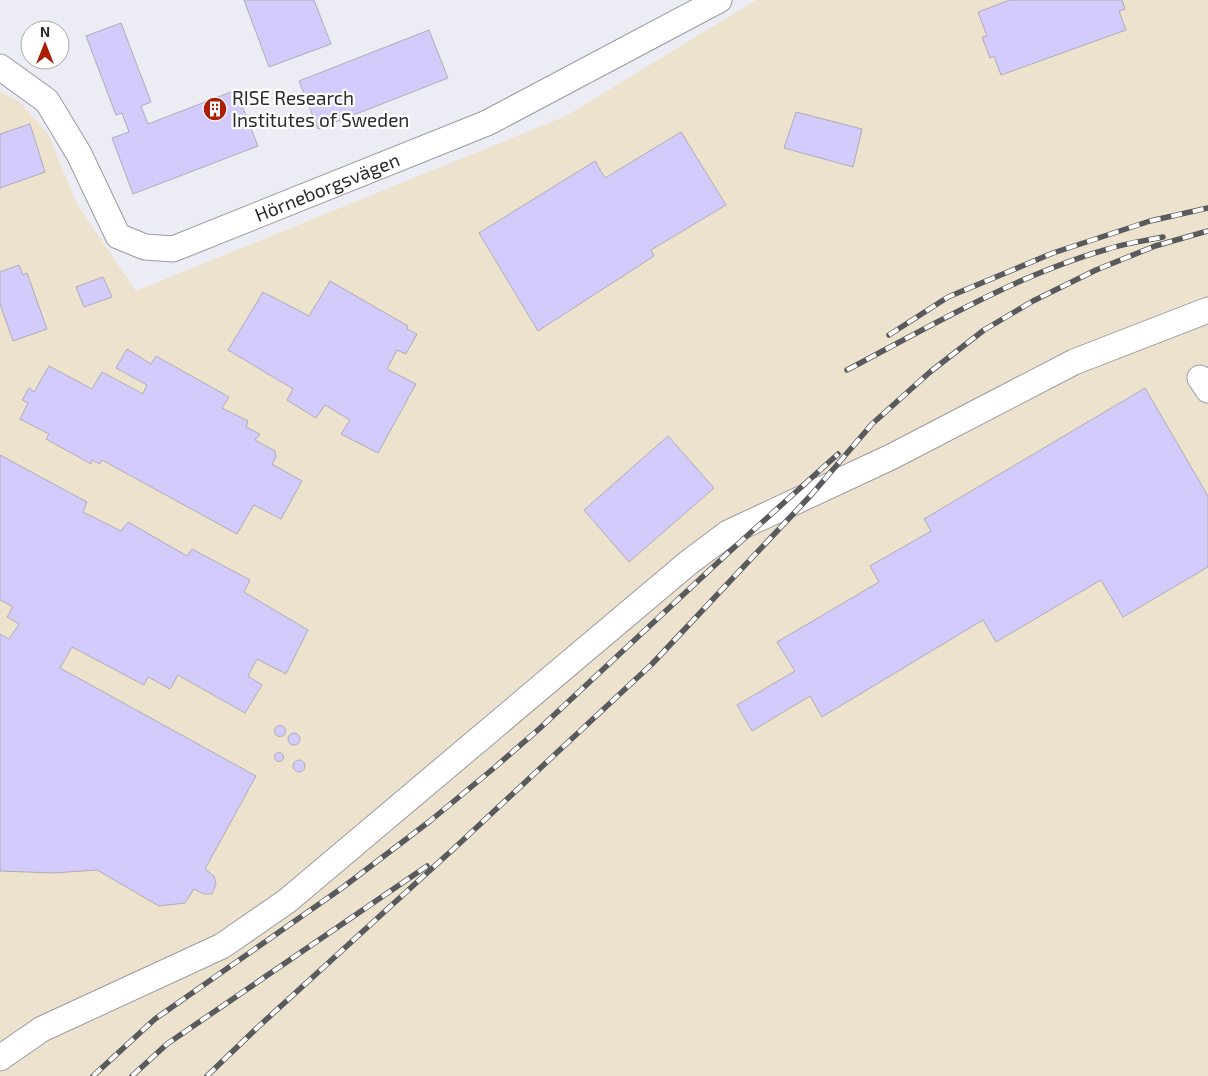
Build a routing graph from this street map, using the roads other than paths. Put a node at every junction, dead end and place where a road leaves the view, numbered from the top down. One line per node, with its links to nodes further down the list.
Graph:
1 (719, 0): 2 (street, Hörneborgsvägen)
2 (0, 67)
3 (1208, 310): 4 (street)
4 (0, 1058)

